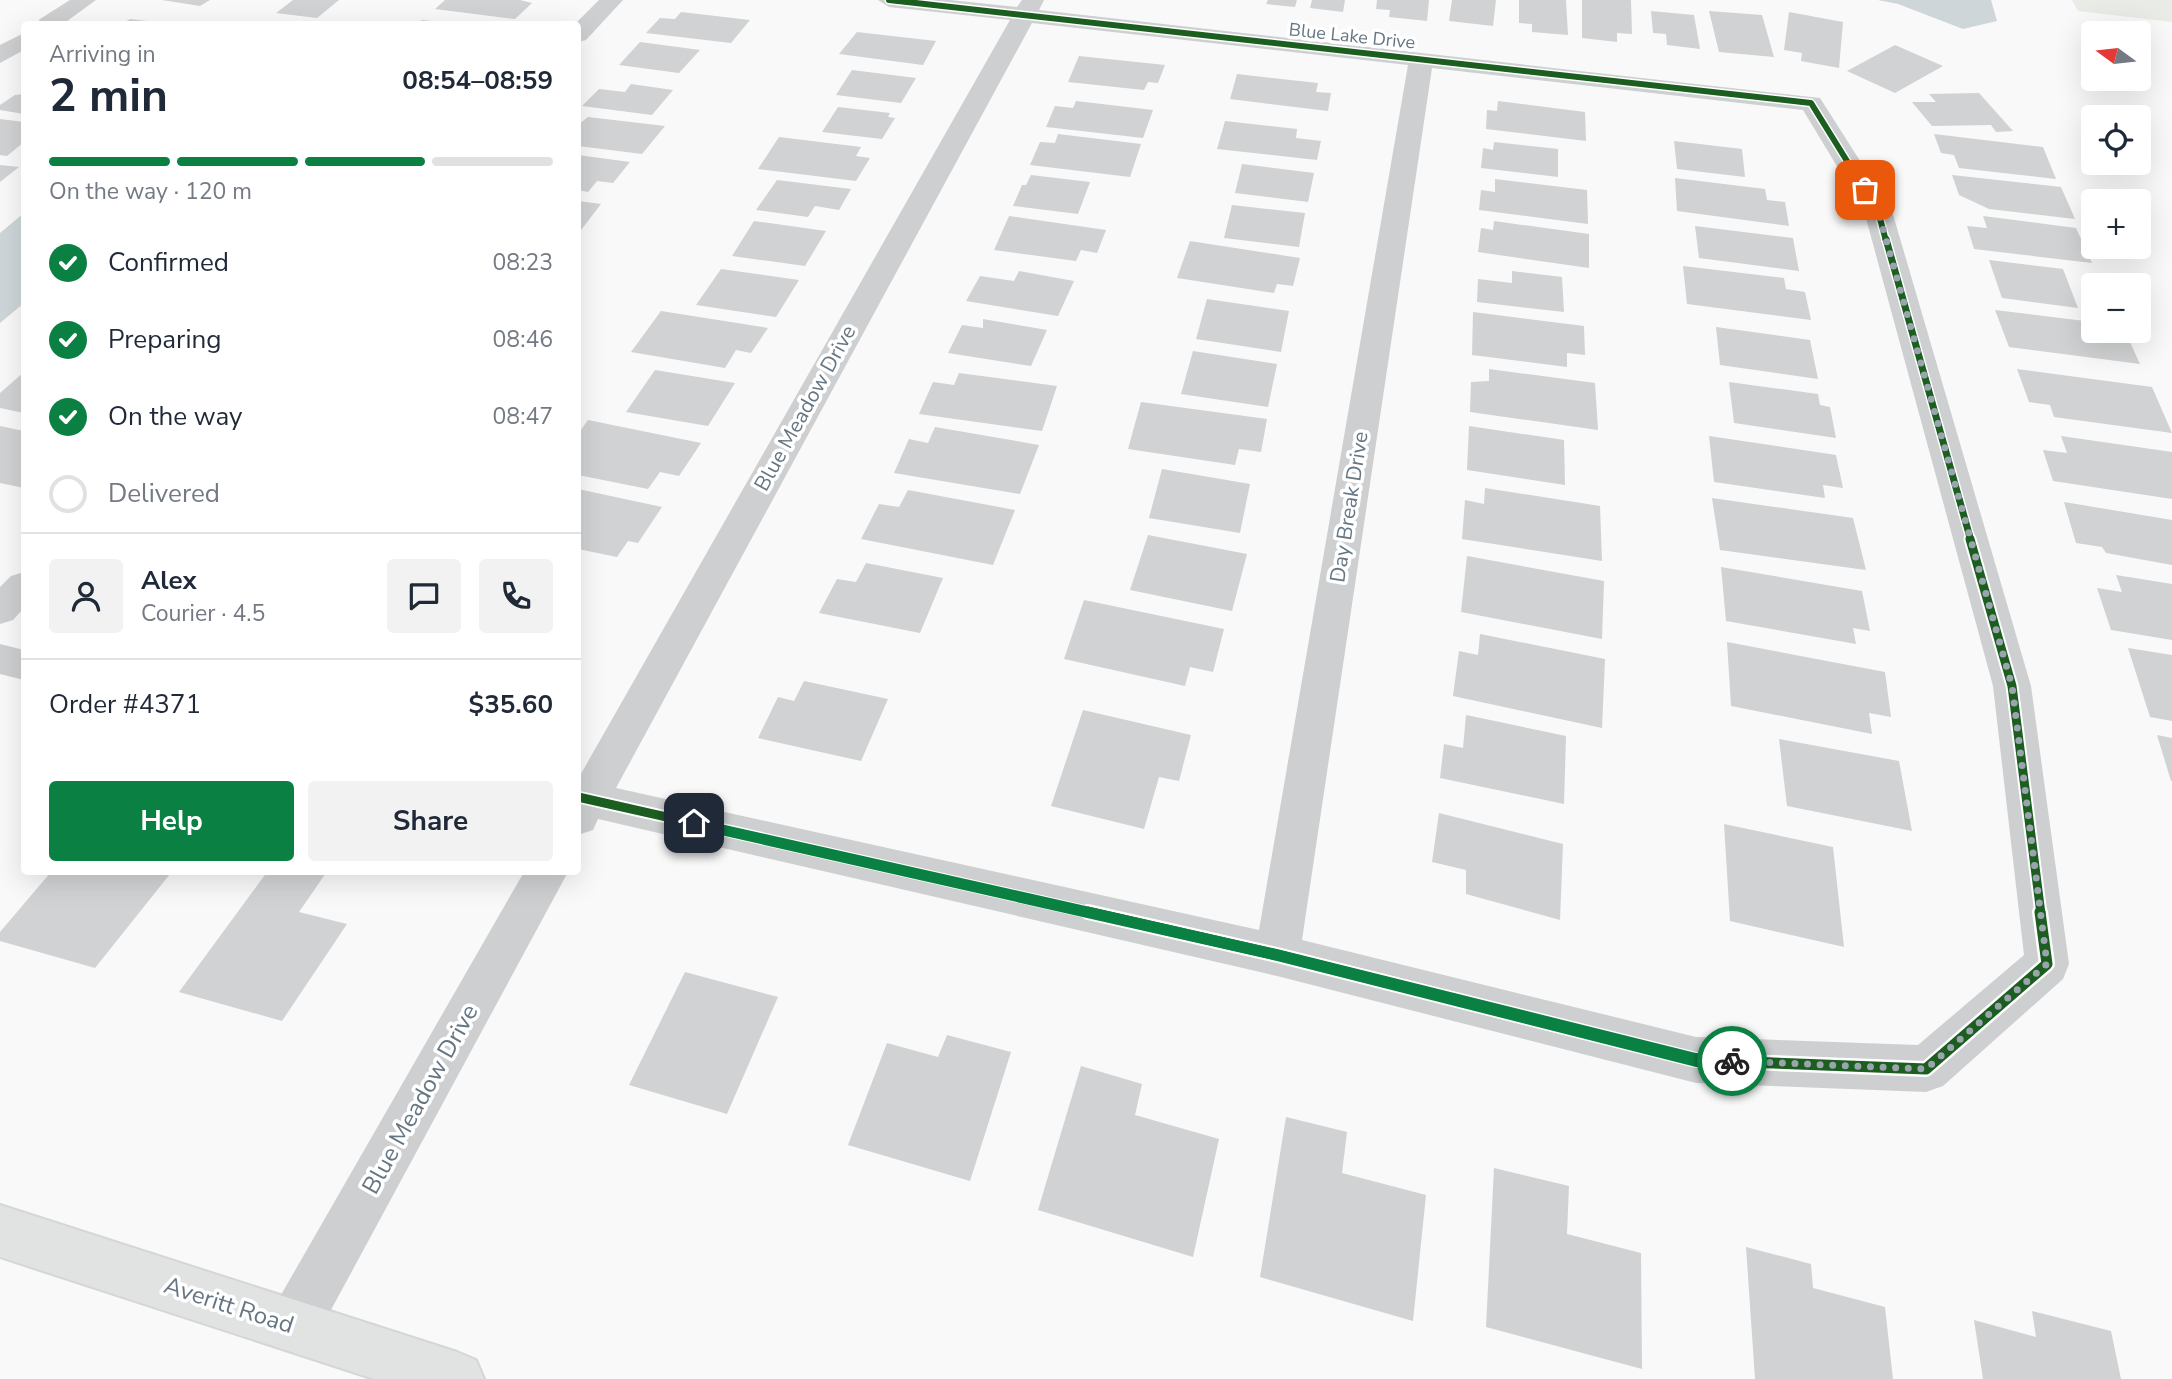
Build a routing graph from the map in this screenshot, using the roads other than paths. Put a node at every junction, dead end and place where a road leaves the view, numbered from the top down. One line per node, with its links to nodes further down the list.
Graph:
1 (85, 0): 5 (street)
2 (612, 0): 6 (street)
3 (889, 0): 4 (street, Blue Lake Drive)
4 (1029, 8): 9 (street, Blue Lake Drive); 14 (street, Blue Meadow Drive)
5 (53, 21)
6 (581, 32)
7 (21, 42): 8 (street)
8 (0, 56)
9 (1421, 59): 16 (street, Day Break Drive); 16 (street, Blue Lake Drive)
10 (21, 589): 11 (street)
11 (0, 610)
12 (0, 659): 13 (street)
13 (21, 664)
14 (581, 804): 16 (street)
15 (545, 875): 18 (street, Blue Meadow Drive)
16 (1277, 955)
17 (0, 1231): 18 (street, Averitt Road)
18 (293, 1326): 19 (street, Averitt Road)
19 (457, 1379)

